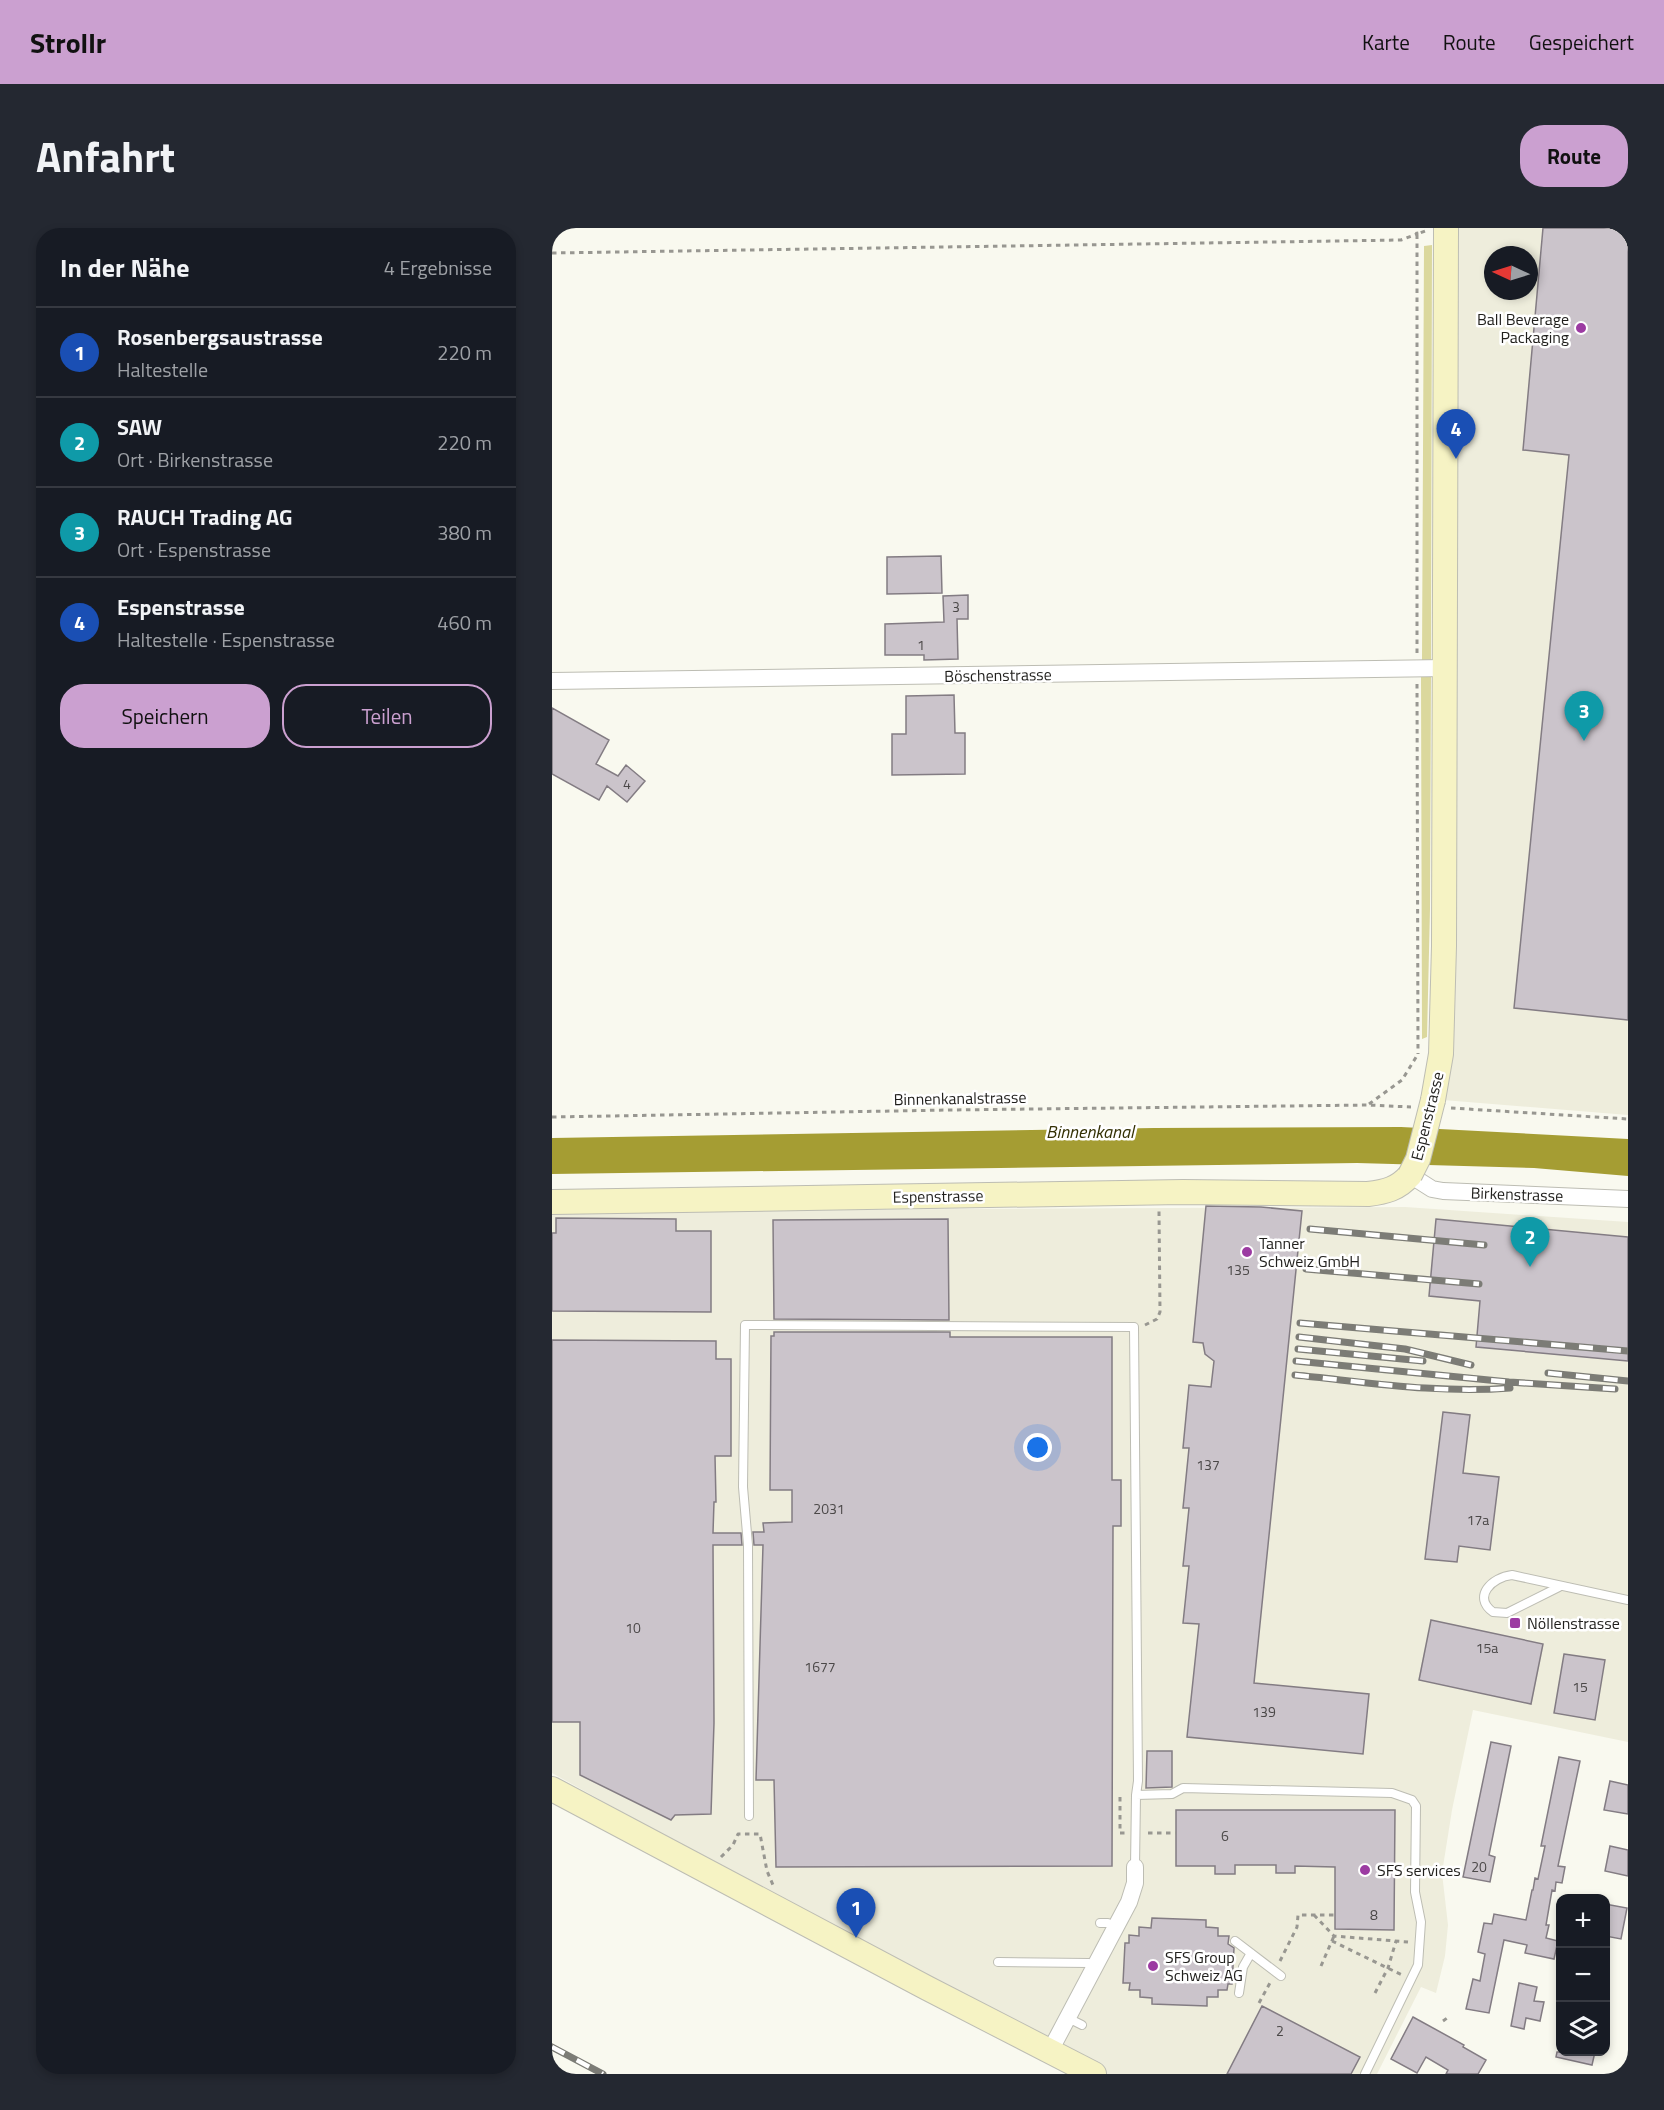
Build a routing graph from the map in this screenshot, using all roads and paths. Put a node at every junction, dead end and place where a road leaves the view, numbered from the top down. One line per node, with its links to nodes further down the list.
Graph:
1 (1416, 228): 4 (path)
2 (1436, 228): 4 (path)
3 (1446, 228): 7 (street, Espenstrasse)
4 (1417, 234): 5 (path); 6 (path)
5 (552, 253)
6 (1417, 668): 7 (street, Böschenstrasse); 8 (street, Böschenstrasse); 9 (path)
7 (1445, 668): 10 (street, Espenstrasse)
8 (552, 681)
9 (1368, 1105): 10 (path, Binnenkanalstrasse); 11 (path, Binnenkanalstrasse)
10 (1432, 1105): 12 (path, Binnenkanalstrasse); 13 (street, Espenstrasse, bridge)
11 (552, 1117)
12 (1628, 1119)
13 (1404, 1181): 14 (street, Espenstrasse); 15 (street, Birkenstrasse)
14 (1159, 1192): 16 (street, Espenstrasse); 17 (path)
15 (1628, 1199)
16 (552, 1202)
17 (1134, 1327): 21 (lane); 22 (lane)
18 (1559, 1587): 18 (lane); 19 (lane)
19 (1628, 1600)
20 (552, 1789): 45 (street)
21 (1136, 1795): 25 (lane); 32 (lane)
22 (749, 1816)
23 (738, 1834): 24 (path)
24 (760, 1834)
25 (1136, 1866): 35 (street)
26 (1314, 1915): 27 (path); 28 (path); 38 (path)
27 (1334, 1915)
28 (1334, 1936): 30 (path); 31 (path)
29 (1235, 1941): 33 (lane)
30 (1332, 1941): 36 (path); 37 (path)
31 (1396, 1941): 32 (path); 37 (path)
32 (1421, 1944): 39 (lane)
33 (1251, 1953): 38 (lane); 40 (lane)
34 (998, 1962): 35 (lane)
35 (1095, 1966): 45 (street)
36 (1321, 1966)
37 (1388, 1968): 39 (path); 41 (path)
38 (1278, 1974): 42 (path)
39 (1411, 1980): 47 (lane)
40 (1239, 1993)
41 (1375, 1993)
42 (1259, 2003)
43 (1450, 2016): 44 (path)
44 (1443, 2021)
45 (1050, 2051): 46 (street)
46 (1094, 2074)
47 (1365, 2074)

